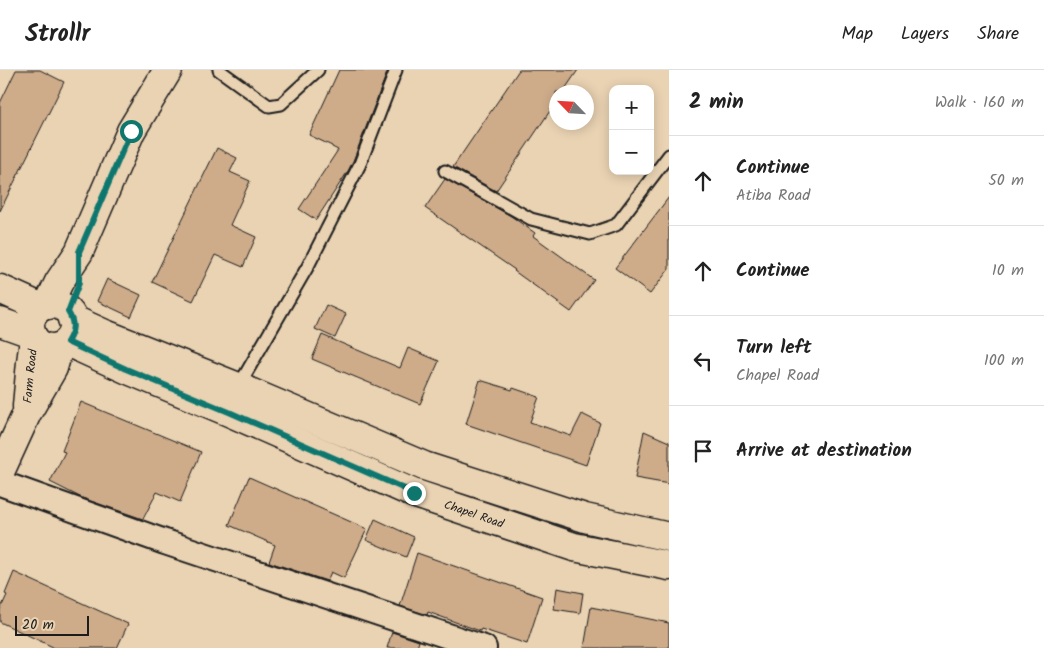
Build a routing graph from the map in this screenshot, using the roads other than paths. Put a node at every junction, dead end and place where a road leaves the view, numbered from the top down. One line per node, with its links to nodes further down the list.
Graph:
1 (168, 70): 9 (street, Farm Road)
2 (219, 70): 3 (lane)
3 (318, 70)
4 (396, 70): 10 (lane)
5 (669, 155): 6 (lane)
6 (445, 171)
7 (0, 289): 9 (street)
8 (0, 322): 9 (street)
9 (53, 326): 10 (street); 11 (street, Farm Road); 14 (street, Chapel Road)
10 (238, 387): 13 (street)
11 (0, 472)
12 (0, 483): 15 (street)
13 (669, 537)
14 (669, 566)
15 (453, 643): 16 (street)
16 (484, 648)

